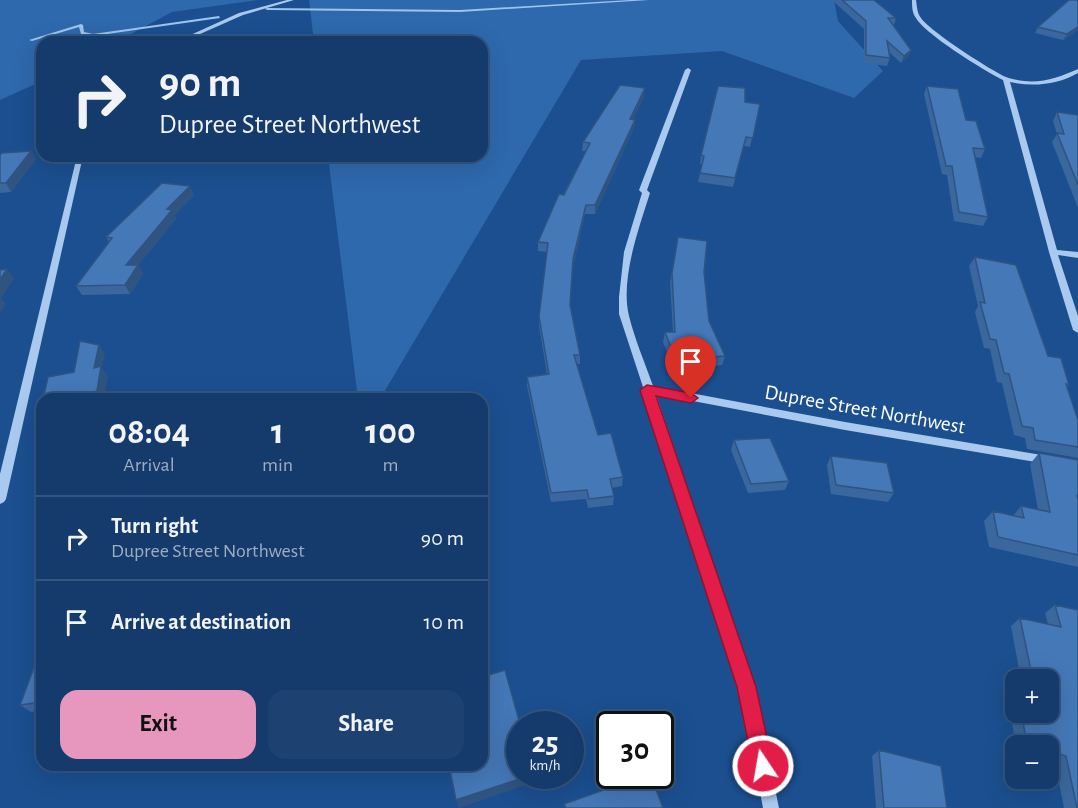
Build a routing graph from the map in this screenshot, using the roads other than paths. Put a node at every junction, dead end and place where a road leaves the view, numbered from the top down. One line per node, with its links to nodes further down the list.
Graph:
1 (292, 0): 3 (street)
2 (914, 0): 6 (street)
3 (191, 36)
4 (688, 70): 11 (street)
5 (1078, 71): 6 (street)
6 (1006, 78): 8 (street)
7 (79, 162): 13 (street)
8 (1053, 252): 9 (street); 10 (street)
9 (1078, 255)
10 (1078, 330)
11 (647, 390): 12 (street, Dupree Street Northwest); 14 (street)
12 (1055, 461)
13 (0, 499)
14 (771, 808)

